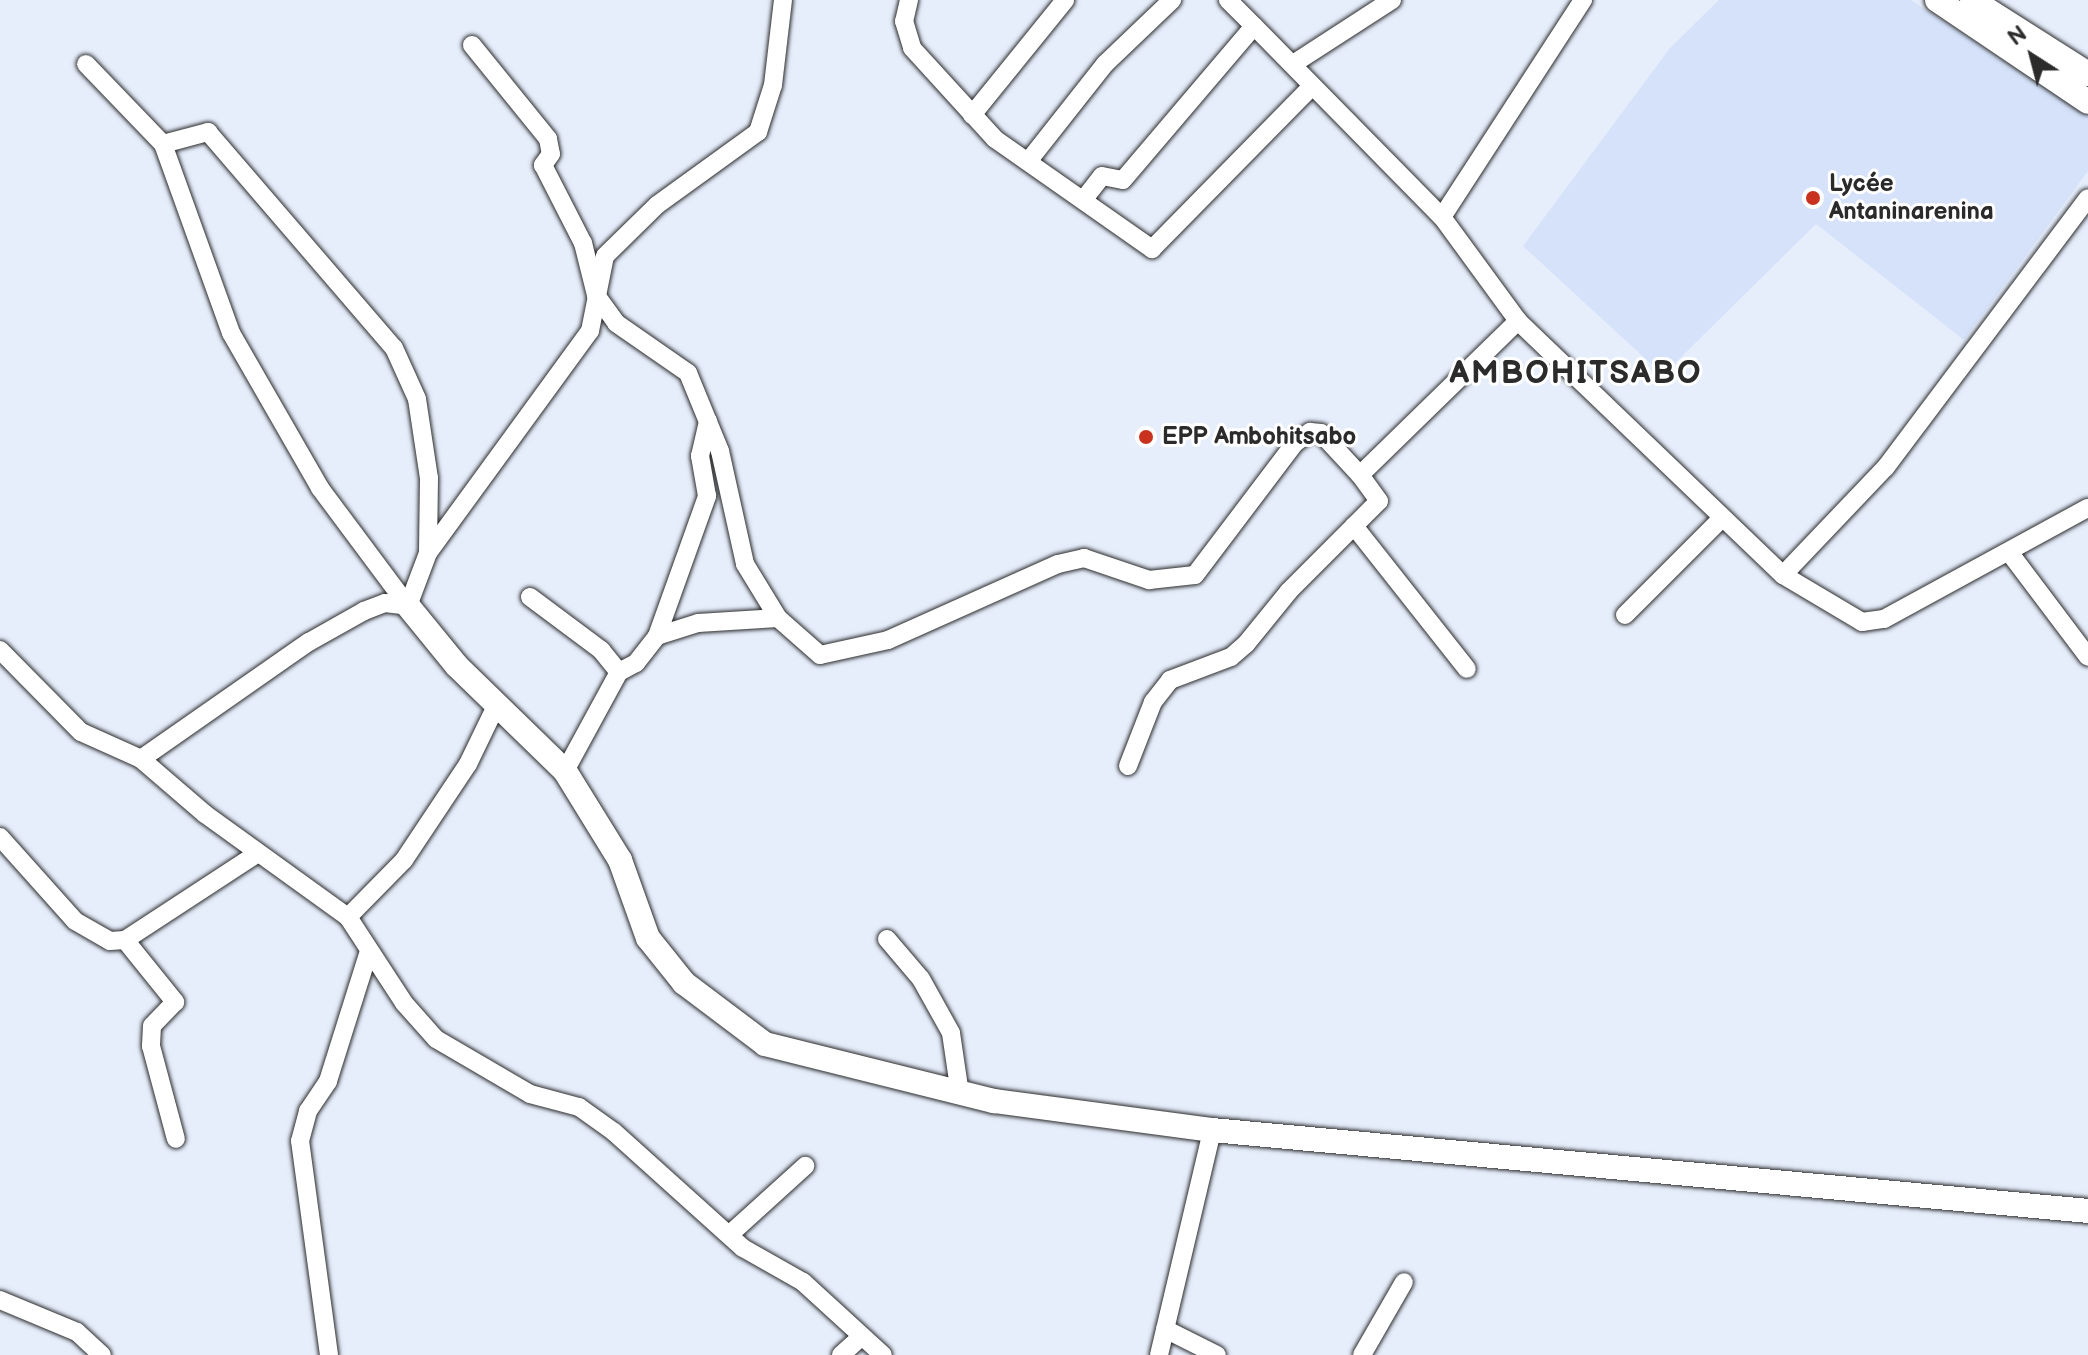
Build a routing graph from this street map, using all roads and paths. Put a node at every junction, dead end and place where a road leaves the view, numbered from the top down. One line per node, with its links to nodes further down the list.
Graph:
1 (783, 0): 23 (street)
2 (909, 0): 17 (street)
3 (1065, 0): 17 (street)
4 (1172, 0): 19 (street)
5 (1228, 0): 10 (street)
6 (1392, 0): 13 (street)
7 (1583, 0): 22 (street)
8 (1937, 0): 16 (street)
9 (1972, 0): 14 (street)
10 (1254, 26): 13 (street); 21 (street)
11 (472, 45): 23 (street)
12 (86, 64): 18 (street)
13 (1293, 64): 15 (street)
14 (2088, 74)
15 (1312, 86): 21 (street); 22 (street)
16 (2088, 102)
17 (972, 115): 19 (street)
18 (163, 144): 31 (street); 34 (street)
19 (1030, 159): 21 (street)
20 (2088, 198): 32 (street)
21 (1084, 199)
22 (1442, 217): 24 (street)
23 (596, 295): 25 (street); 31 (street)
24 (1518, 321): 26 (street); 28 (street)
25 (708, 421): 36 (street); 37 (street)
26 (1360, 475): 29 (street); 36 (street)
27 (2088, 508): 30 (street)
28 (1721, 519): 32 (street); 35 (street)
29 (1354, 526): 40 (street); 44 (street)
30 (2009, 552): 32 (street); 39 (street)
31 (428, 553): 34 (street)
32 (1783, 575)
33 (530, 597): 41 (street)
34 (408, 606): 42 (street); 43 (street)
35 (1625, 615)
36 (778, 618): 37 (street)
37 (657, 636): 41 (street)
38 (0, 650): 43 (street)
39 (2088, 657)
40 (1467, 669)
41 (619, 672): 45 (street)
42 (497, 704): 45 (street); 48 (street)
43 (141, 759): 47 (street)
44 (1128, 766)
45 (565, 771): 52 (street)
46 (0, 837): 50 (street)
47 (258, 853): 48 (street); 50 (street)
48 (348, 917): 51 (street)
49 (887, 939): 52 (street)
50 (125, 940): 54 (street)
51 (369, 951): 57 (street); 63 (street)
52 (960, 1094): 53 (street)
53 (1212, 1130): 56 (street); 60 (street)
54 (176, 1139)
55 (805, 1166): 57 (street)
56 (2088, 1211)
57 (729, 1235): 61 (street)
58 (1404, 1282): 68 (street)
59 (0, 1300): 62 (street)
60 (1165, 1329): 66 (street); 67 (street)
61 (861, 1337): 64 (street); 65 (street)
62 (102, 1355)
63 (329, 1355)
64 (841, 1355)
65 (883, 1355)
66 (1159, 1355)
67 (1217, 1355)
68 (1362, 1355)

